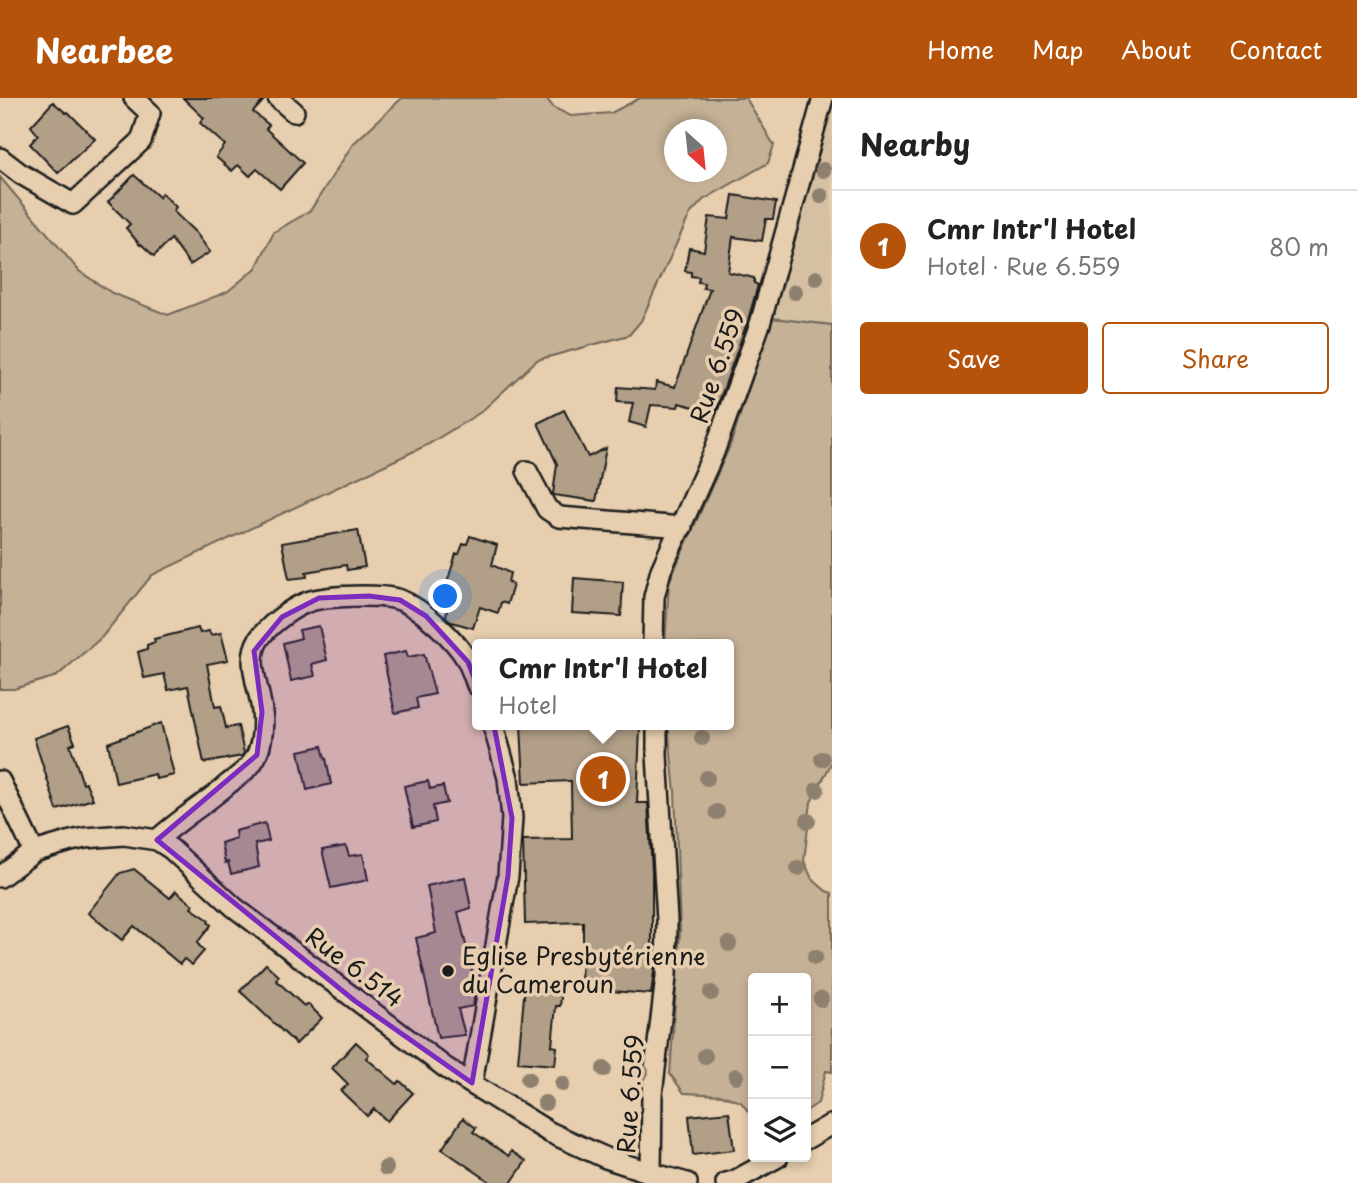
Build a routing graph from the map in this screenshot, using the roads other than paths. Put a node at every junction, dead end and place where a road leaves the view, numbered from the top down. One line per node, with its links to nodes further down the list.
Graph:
1 (134, 98): 5 (street)
2 (278, 98): 4 (street)
3 (823, 98): 7 (street, Rue 6.559)
4 (294, 112)
5 (0, 158)
6 (527, 471): 7 (street)
7 (682, 527): 8 (street, Rue 6.559)
8 (653, 639)
9 (472, 672): 13 (street)
10 (494, 730): 16 (street)
11 (657, 730): 20 (street, Rue 6.559)
12 (0, 780): 14 (street)
13 (157, 840): 14 (street, Rue 6.514); 16 (street, Rue 6.514)
14 (34, 852): 15 (street, Rue 6.514)
15 (0, 877)
16 (472, 1083): 20 (street, Rue 6.514)
17 (831, 1119): 18 (street)
18 (811, 1135)
19 (769, 1162): 22 (street)
20 (651, 1173): 21 (street, Rue 6.514)
21 (687, 1183)
22 (726, 1183)

